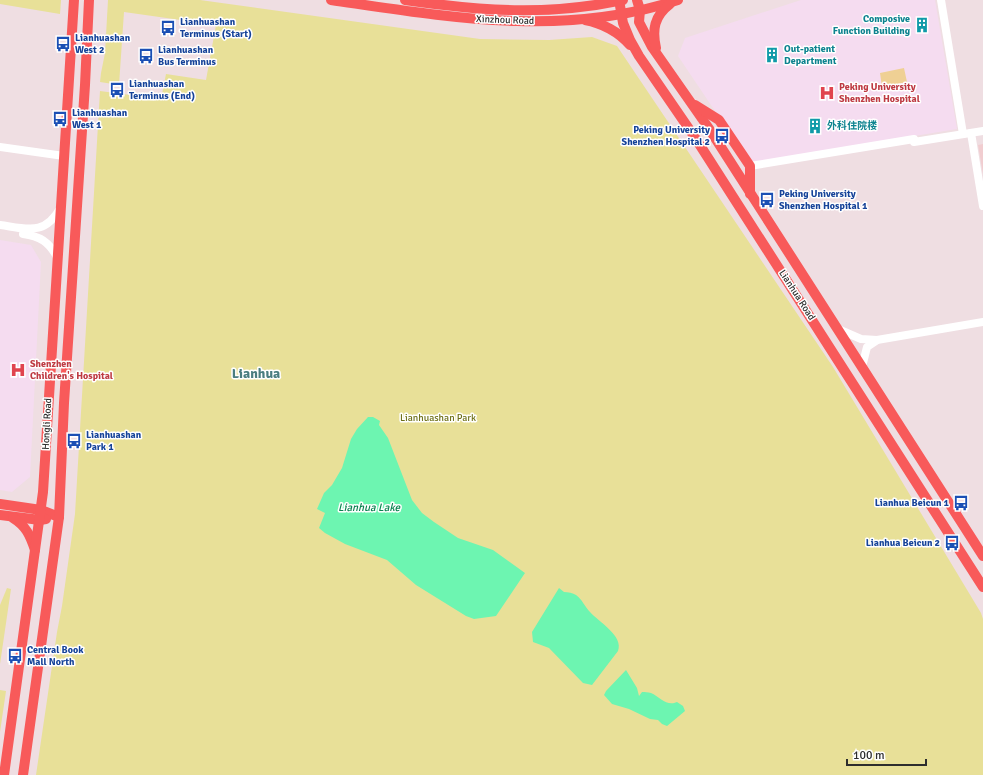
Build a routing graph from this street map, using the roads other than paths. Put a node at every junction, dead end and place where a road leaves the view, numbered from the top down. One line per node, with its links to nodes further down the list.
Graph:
1 (89, 0): 15 (main road, Hongli Road)
2 (95, 0): 15 (main road)
3 (331, 0): 14 (main road, Xinzhou Road)
4 (405, 0): 11 (main road, Xinzhou Road)
5 (593, 0): 11 (main road)
6 (620, 0): 11 (main road, Xinzhou Road); 13 (main road, Lianhua Road)
7 (636, 0): 12 (main road, Lianhua Road)
8 (941, 0): 20 (street)
9 (74, 1): 22 (main road, Hongli Road)
10 (676, 1): 12 (main road, Xinzhou Road); 16 (main road)
11 (580, 8)
12 (640, 10): 13 (main road, Xinzhou Road); 16 (main road, Lianhua Road)
13 (622, 13): 14 (main road, Xinzhou Road); 17 (main road, Lianhua Road)
14 (580, 19): 17 (main road)
15 (88, 29): 37 (main road, Hongli Road)
16 (657, 54): 18 (main road, Lianhua Road)
17 (639, 56): 40 (main road, Lianhua Road)
18 (690, 102): 23 (main road); 24 (main road, Lianhua Road)
19 (983, 131): 20 (street)
20 (967, 133): 23 (street); 26 (street)
21 (0, 147): 22 (street)
22 (64, 156): 25 (main road, Hongli Road)
23 (750, 166): 24 (main road)
24 (750, 194): 31 (main road, Lianhua Road)
25 (61, 206): 27 (street); 29 (main road, Hongli Road)
26 (983, 206)
27 (0, 225)
28 (0, 231): 29 (street)
29 (57, 257): 35 (main road, Hongli Road)
30 (983, 322): 32 (street)
31 (838, 330): 32 (street); 33 (main road, Lianhua Road)
32 (877, 340): 33 (street)
33 (862, 367): 39 (main road, Lianhua Road)
34 (0, 504): 35 (main road)
35 (41, 515): 36 (main road); 37 (main road); 38 (main road, Hongli Road)
36 (5, 516): 38 (main road)
37 (59, 516): 42 (main road, Hongli Road)
38 (36, 552): 41 (main road, Hongli Road)
39 (983, 556)
40 (982, 582)
41 (4, 775)
42 (23, 775)

